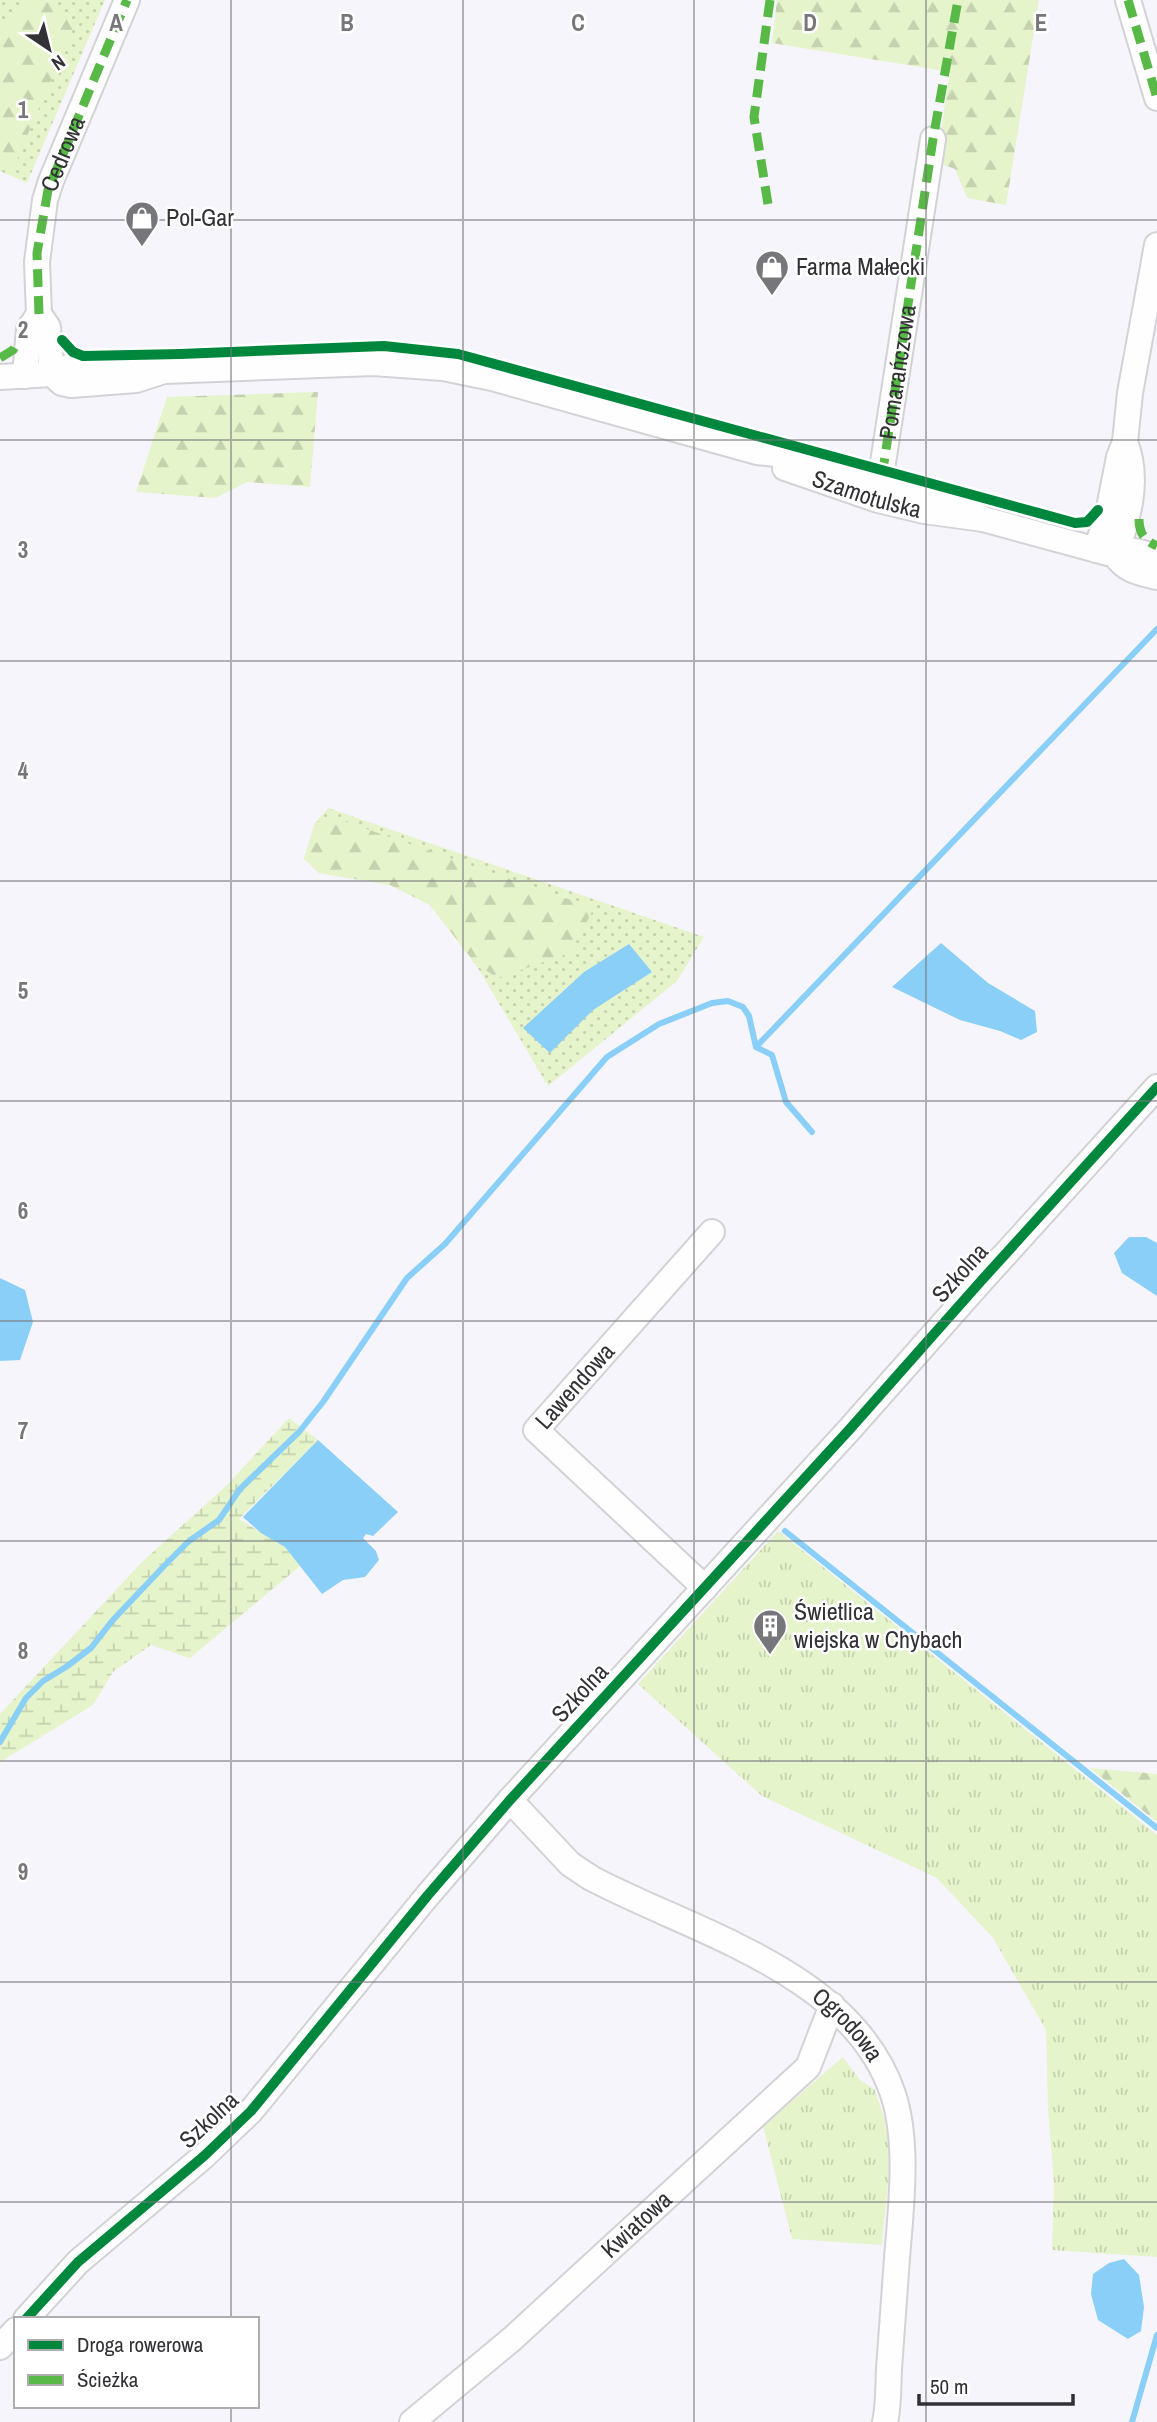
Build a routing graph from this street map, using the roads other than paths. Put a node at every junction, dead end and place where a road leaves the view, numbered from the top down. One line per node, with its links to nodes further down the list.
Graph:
1 (127, 0): 6 (street, Cedrowa)
2 (1128, 0): 3 (street)
3 (1157, 98)
4 (933, 139): 10 (street, Pomarańczowa)
5 (1157, 245): 11 (street)
6 (39, 314): 7 (street, Cedrowa); 8 (street, Cedrowa)
7 (51, 374): 8 (street, Szamotulska); 10 (street, Szamotulska)
8 (25, 376): 9 (street, Szamotulska)
9 (0, 377)
10 (879, 490): 11 (street, Szamotulska)
11 (1106, 553): 12 (street, Szamotulska); 13 (street, Szamotulska)
12 (1157, 557)
13 (1157, 577)
14 (1157, 1087): 16 (street, Szkolna)
15 (712, 1232): 16 (street, Lawendowa)
16 (705, 1588): 17 (street, Szkolna)
17 (510, 1800): 18 (street, Ogrodowa); 19 (street, Szkolna)
18 (832, 2005): 22 (street, Kwiatowa); 23 (street, Ogrodowa)
19 (28, 2317)
20 (14, 2332): 21 (street)
21 (0, 2347)
22 (412, 2422)
23 (885, 2422)

